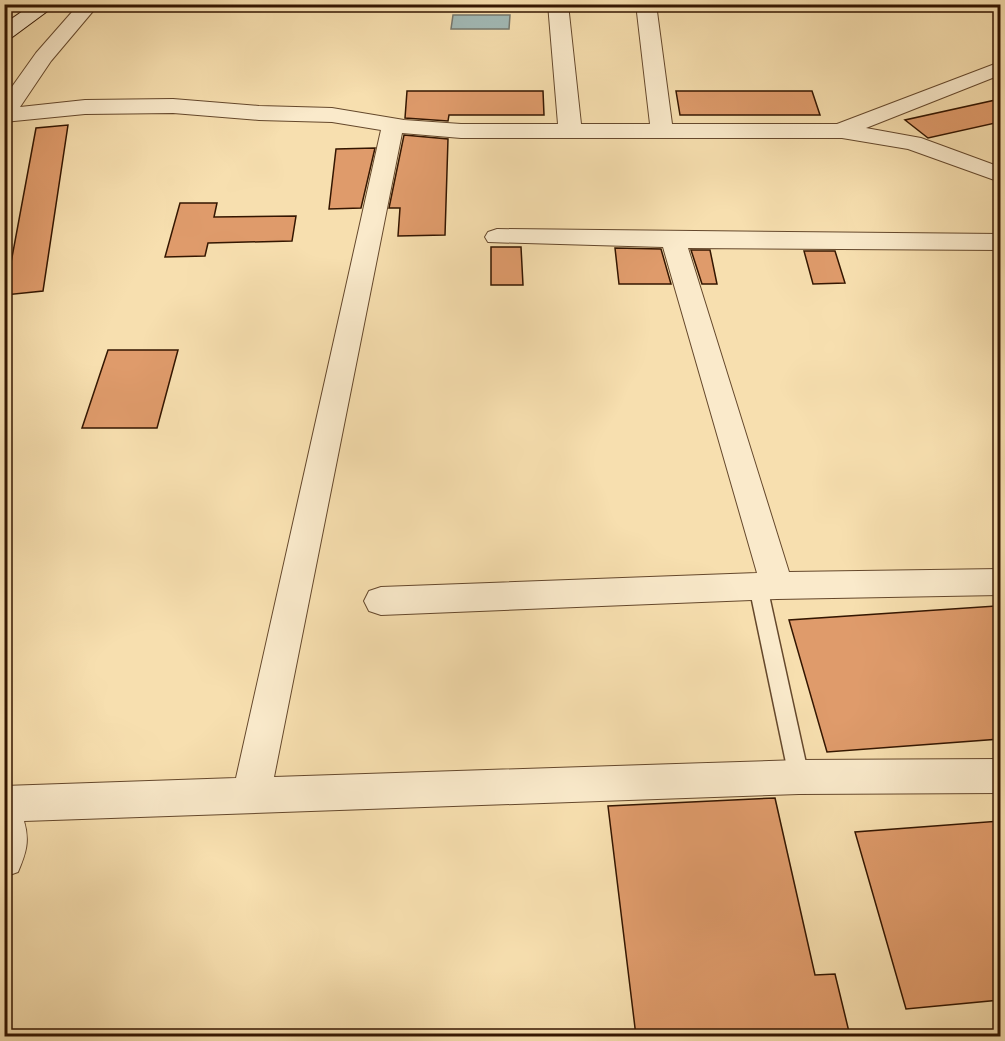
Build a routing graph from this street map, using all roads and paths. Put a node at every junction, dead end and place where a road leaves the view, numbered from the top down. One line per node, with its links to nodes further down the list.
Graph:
1 (47, 4): 5 (street)
2 (90, 4): 7 (street)
3 (558, 4): 10 (street)
4 (646, 4): 11 (street)
5 (4, 34)
6 (1000, 68): 9 (street)
7 (4, 115): 8 (street)
8 (393, 125): 10 (street); 23 (street)
9 (842, 130): 11 (street); 12 (street)
10 (570, 131): 11 (street)
11 (662, 131)
12 (1000, 175)
13 (497, 237): 14 (street)
14 (673, 240): 16 (street); 19 (street)
15 (1000, 242): 16 (street)
16 (903, 243): 17 (street)
17 (1000, 259)
18 (1000, 582): 19 (street)
19 (767, 586): 20 (street); 22 (lane)
20 (381, 601)
21 (1000, 776): 22 (street)
22 (799, 777): 23 (street)
23 (251, 797): 24 (street)
24 (4, 804)
25 (4, 817): 26 (street)
26 (4, 858)

